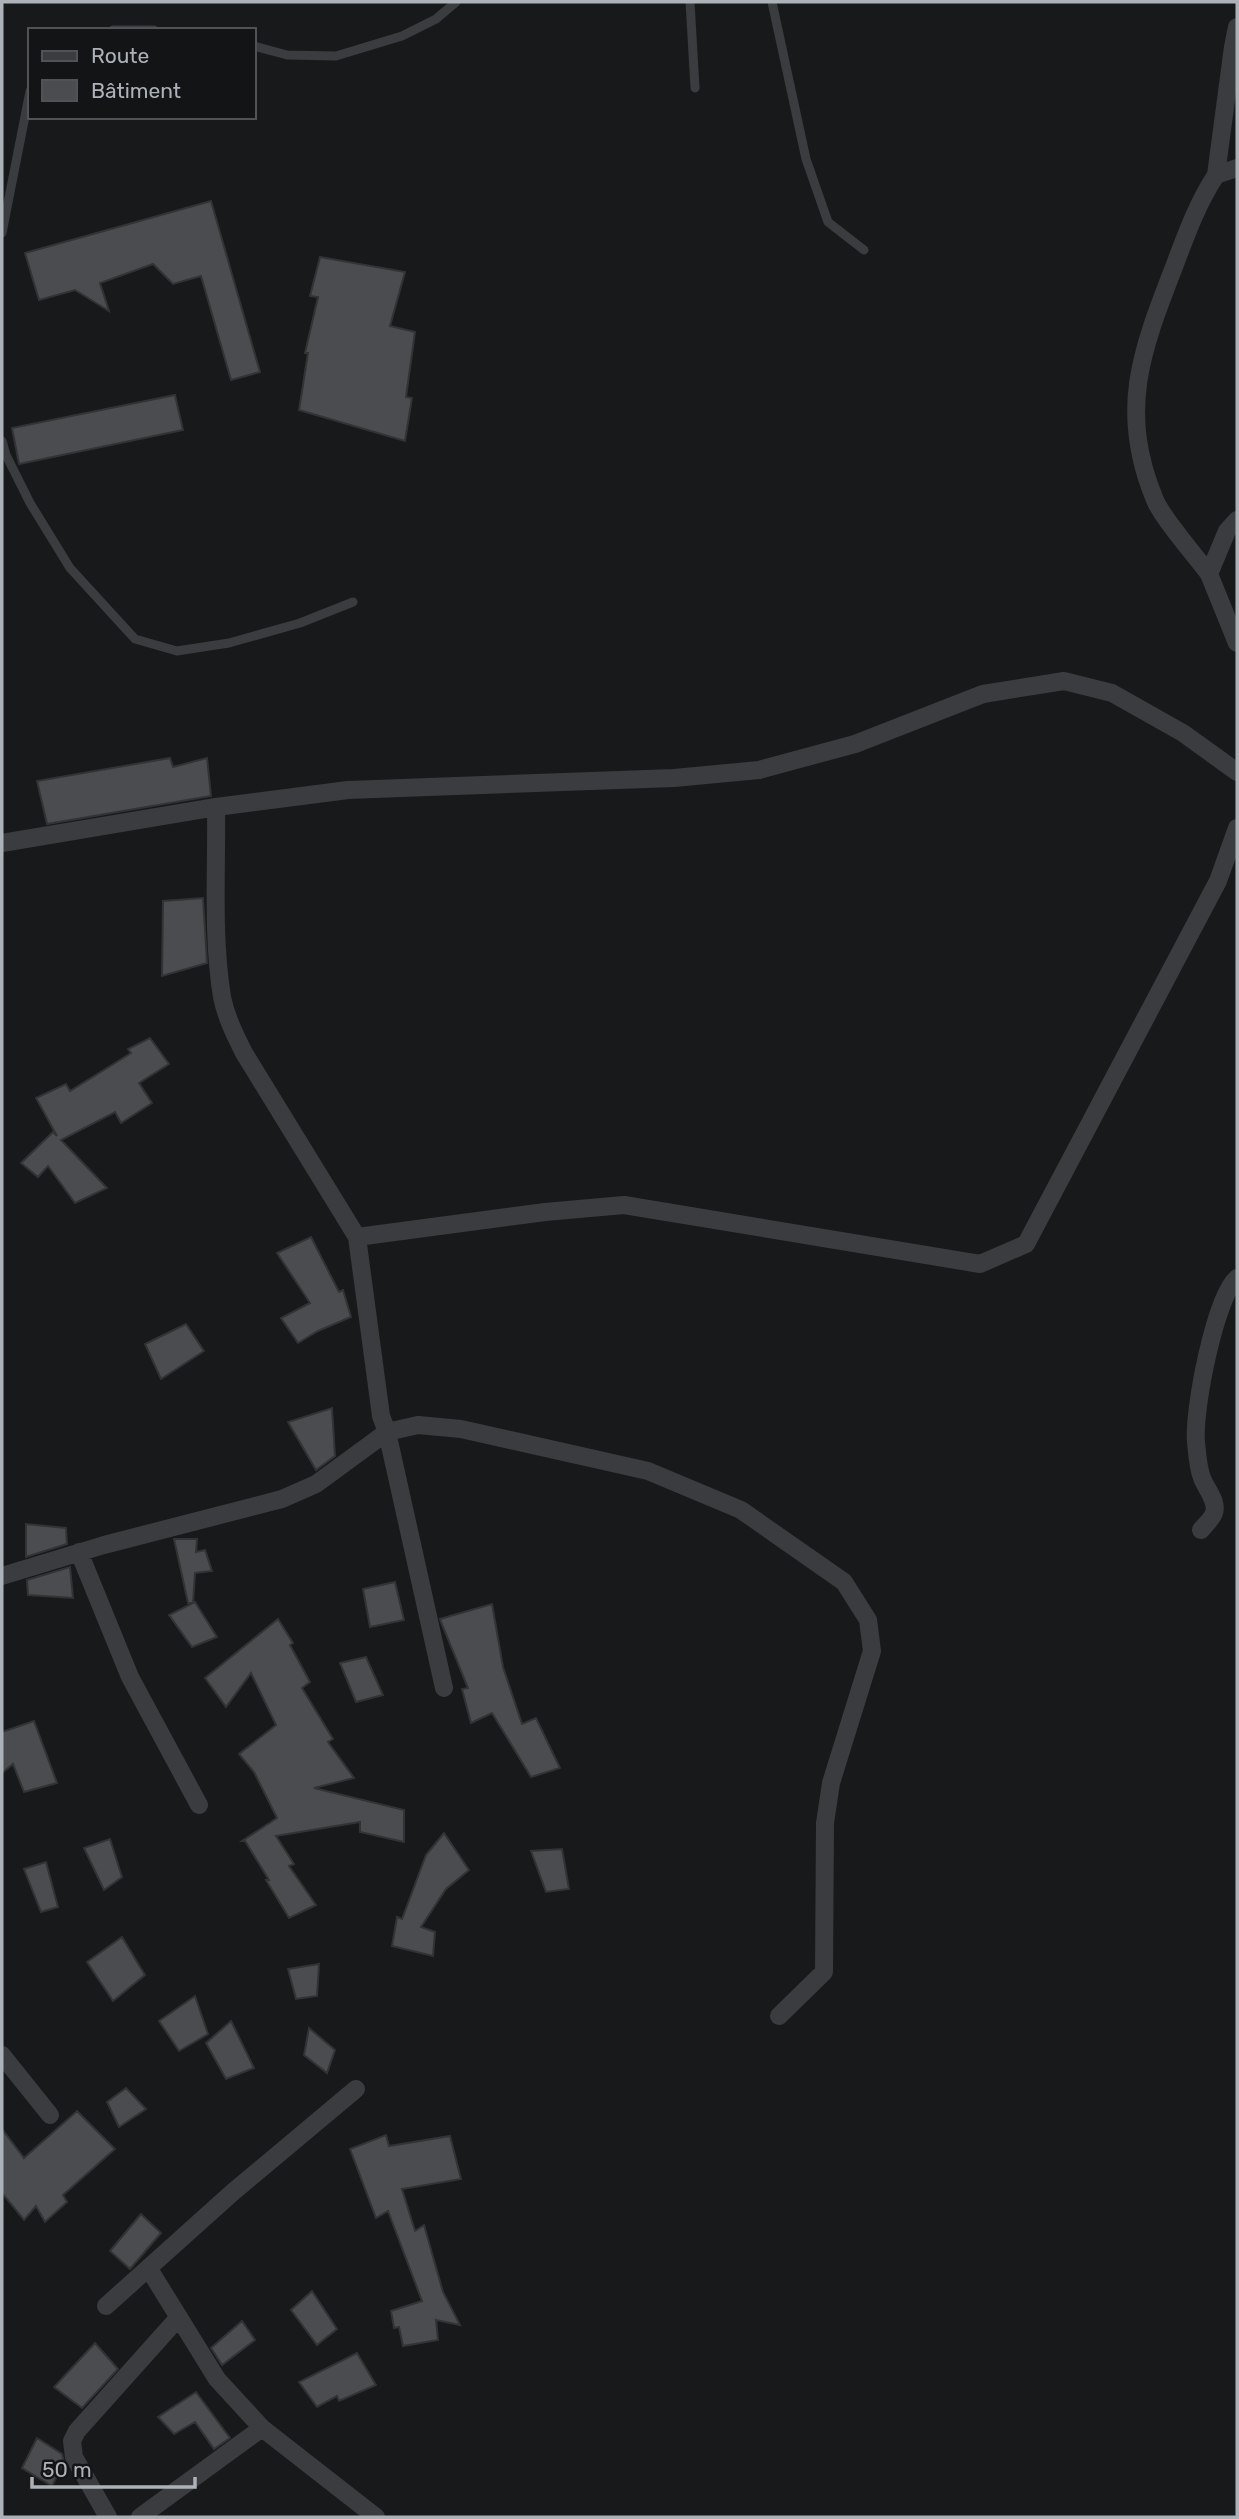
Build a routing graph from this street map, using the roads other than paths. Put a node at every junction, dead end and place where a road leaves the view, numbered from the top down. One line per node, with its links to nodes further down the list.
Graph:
1 (456, 2): 5 (lane)
2 (690, 2): 6 (lane)
3 (772, 2): 11 (lane)
4 (1237, 27): 9 (street)
5 (256, 47)
6 (695, 88)
7 (28, 101): 10 (lane)
8 (1237, 168): 9 (street)
9 (1216, 175): 14 (street)
10 (2, 233)
11 (864, 250)
12 (2, 441): 15 (lane)
13 (1237, 520): 14 (street)
14 (1209, 573): 16 (street)
15 (353, 601)
16 (1237, 643)
17 (1237, 772): 18 (street)
18 (216, 807): 20 (street); 21 (street)
19 (1237, 828): 21 (street)
20 (2, 844)
21 (357, 1237): 23 (street)
22 (1237, 1278): 24 (street)
23 (387, 1432): 25 (street); 27 (street); 29 (street)
24 (1200, 1530)
25 (79, 1552): 26 (street); 28 (street)
26 (2, 1576)
27 (444, 1688)
28 (199, 1805)
29 (779, 2016)
30 (2, 2054): 32 (street)
31 (356, 2089): 33 (street)
32 (50, 2115)
33 (149, 2269): 34 (street); 35 (street)
34 (106, 2306)
35 (179, 2317): 36 (street); 37 (street)
36 (262, 2428): 38 (street); 39 (street)
37 (108, 2517)
38 (140, 2517)
39 (376, 2517)

